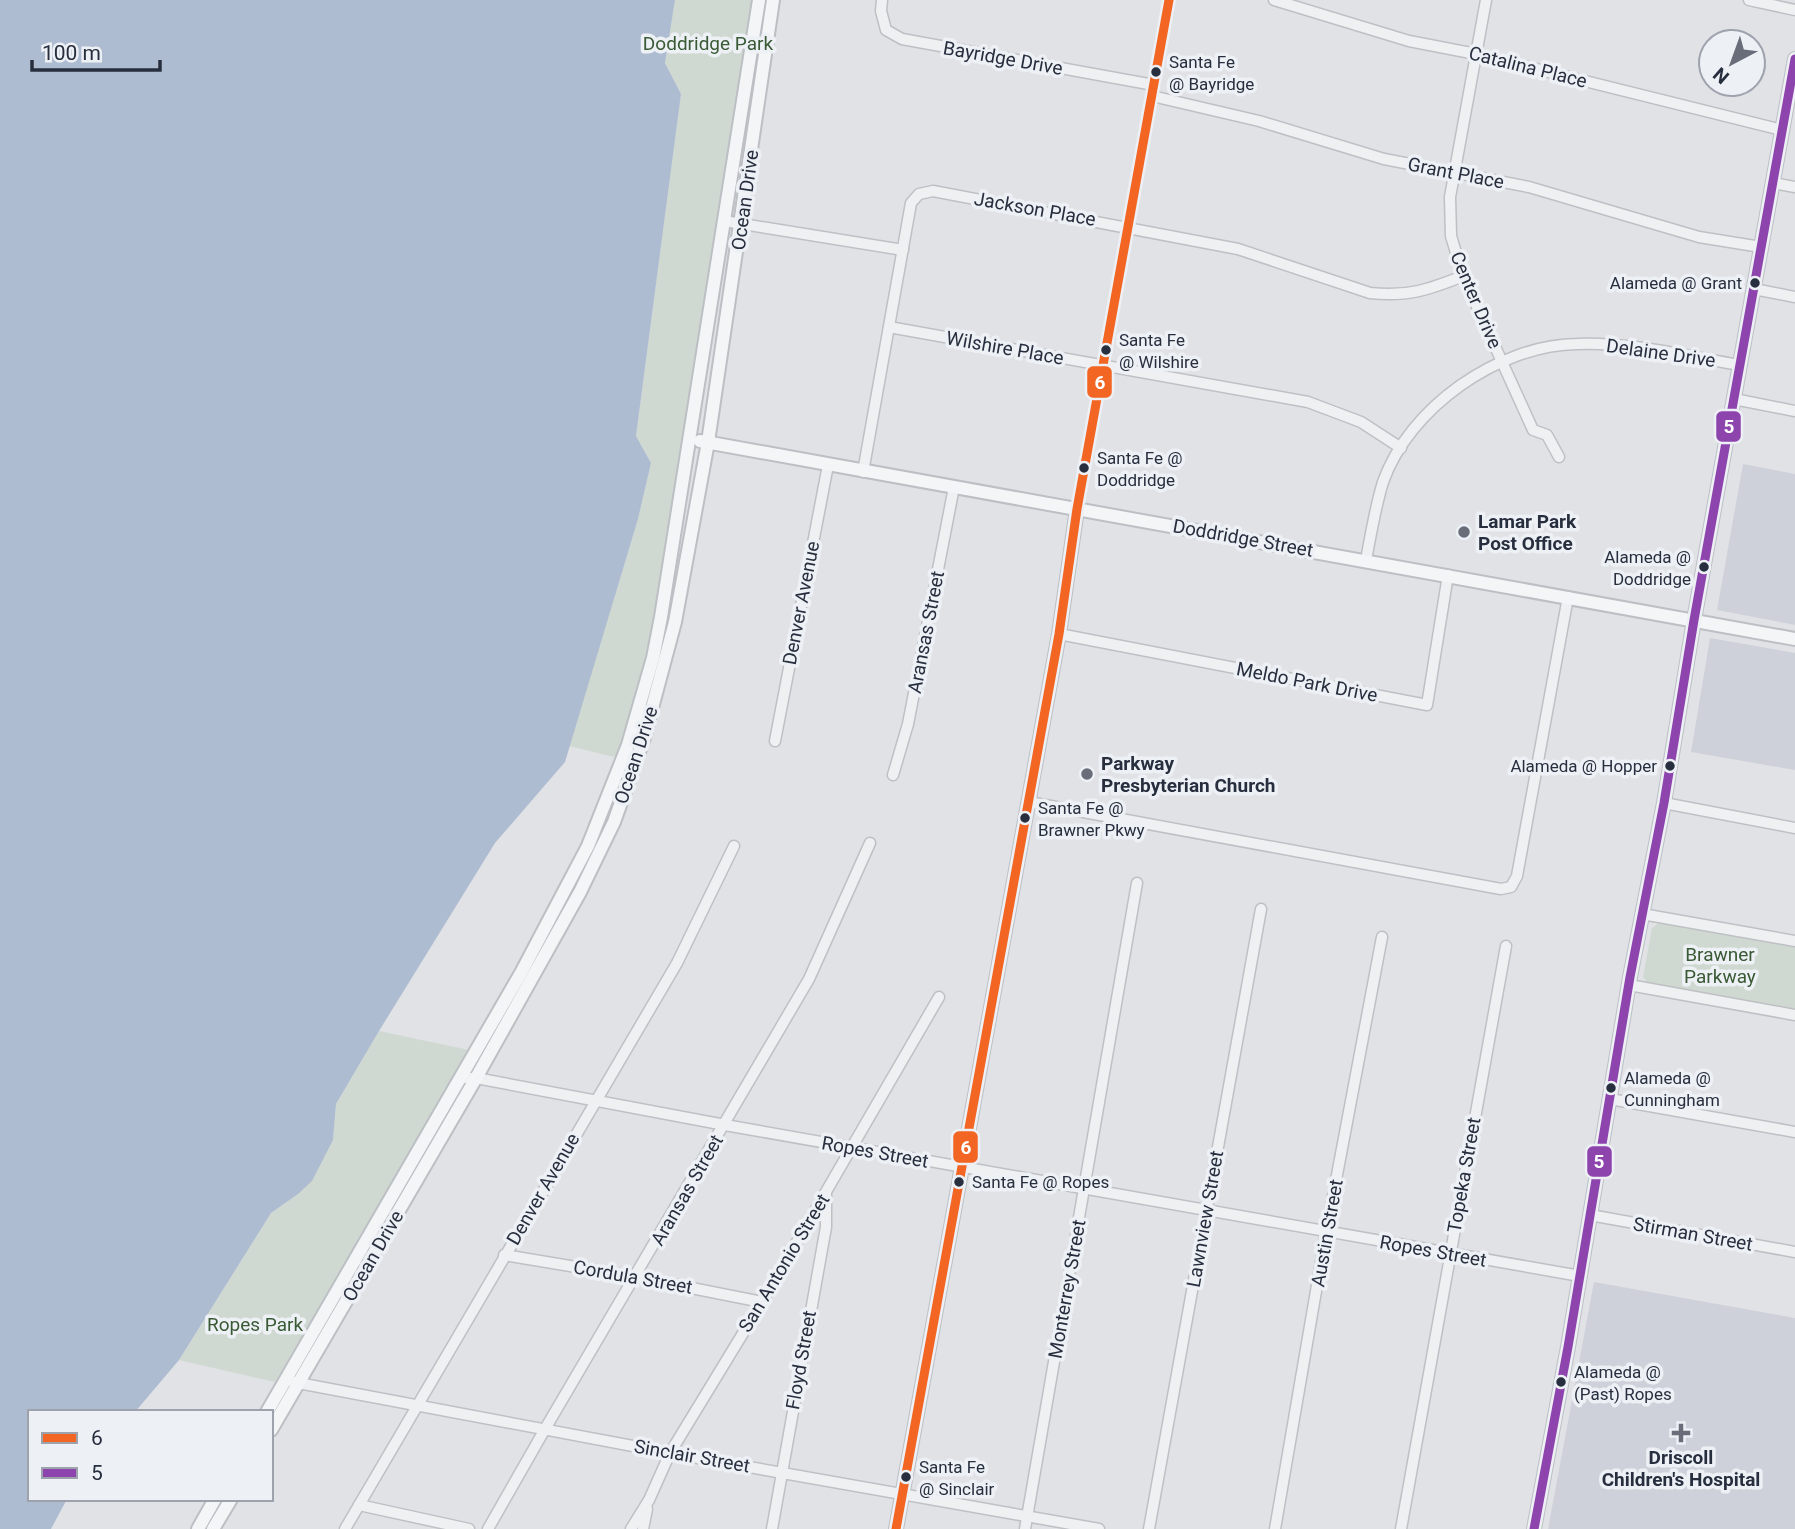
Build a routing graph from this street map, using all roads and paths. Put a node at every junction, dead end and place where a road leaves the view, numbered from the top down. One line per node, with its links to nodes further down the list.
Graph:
1 (759, 0): 12 (main road, Ocean Drive)
2 (773, 0): 13 (main road, Ocean Drive)
3 (883, 0): 14 (street, Bayridge Drive)
4 (1169, 0): 14 (street)
5 (1274, 0): 9 (street, Catalina Place)
6 (1486, 0): 9 (street, Center Drive)
7 (1749, 0): 8 (street)
8 (1795, 10)
9 (1476, 54): 15 (street, Catalina Place); 18 (street, Center Drive)
10 (1795, 60): 11 (main road)
11 (1794, 75): 15 (main road)
12 (746, 77): 13 (main road); 16 (main road, Ocean Drive)
13 (762, 79): 17 (main road, Ocean Drive)
14 (1153, 90): 18 (street, Grant Place); 23 (street)
15 (1782, 130): 19 (main road)
16 (736, 144): 17 (main road); 21 (main road, Ocean Drive)
17 (752, 146): 22 (main road, Ocean Drive)
18 (1456, 172): 24 (street, Grant Place); 26 (street, Center Drive)
19 (1773, 183): 20 (street); 24 (main road)
20 (1795, 187)
21 (724, 221): 22 (street); 35 (main road, Ocean Drive)
22 (741, 224): 25 (street); 36 (main road, Ocean Drive)
23 (1129, 226): 25 (street, Jackson Place); 26 (street, Jackson Place); 32 (street)
24 (1761, 247): 27 (main road)
25 (903, 250): 29 (street)
26 (1463, 276): 30 (street, Center Drive)
27 (1754, 289): 28 (street); 31 (main road)
28 (1795, 297)
29 (889, 327): 32 (street, Wilshire Place); 40 (street)
30 (1503, 362): 31 (street, Delaine Drive); 37 (street, Delaine Drive); 38 (street, Center Drive)
31 (1740, 365): 33 (main road)
32 (1104, 366): 37 (street, Wilshire Place); 42 (street)
33 (1734, 399): 34 (street); 46 (main road)
34 (1795, 411)
35 (691, 439): 36 (main road, Doddridge Street); 49 (main road, Ocean Drive)
36 (708, 442): 39 (main road, Doddridge Street); 49 (main road, Ocean Drive)
37 (1401, 448): 43 (street, Delaine Drive)
38 (1559, 457)
39 (828, 465): 40 (main road, Doddridge Street); 50 (street, Denver Avenue)
40 (863, 471): 41 (main road, Doddridge Street)
41 (954, 487): 42 (main road, Doddridge Street); 51 (street, Aransas Street)
42 (1077, 509): 43 (main road, Doddridge Street); 47 (main road)
43 (1366, 560): 44 (main road, Doddridge Street)
44 (1448, 575): 45 (main road, Doddridge Street); 47 (street, Meldo Park Drive)
45 (1568, 597): 46 (main road, Doddridge Street); 52 (street)
46 (1694, 620): 48 (main road, Doddridge Street); 53 (main road)
47 (1059, 634): 52 (main road)
48 (1795, 639)
49 (649, 694): 57 (main road, Ocean Drive)
50 (775, 741)
51 (893, 775)
52 (1029, 802): 78 (main road)
53 (1664, 803): 54 (street); 62 (main road)
54 (1795, 828)
55 (870, 843): 75 (street, Aransas Street)
56 (734, 846): 74 (street, Denver Avenue)
57 (594, 848): 59 (main road, Ocean Drive); 60 (main road, Ocean Drive)
58 (1137, 883): 79 (street, Monterrey Street)
59 (568, 886): 60 (main road); 63 (main road, Ocean Drive)
60 (580, 892): 63 (main road, Ocean Drive)
61 (1261, 909): 81 (street, Lawnview Street)
62 (1642, 914): 65 (street); 68 (main road)
63 (550, 934): 67 (main road, Ocean Drive)
64 (1382, 937): 84 (street, Austin Street)
65 (1795, 941)
66 (1506, 946): 87 (street, Topeka Street)
67 (527, 976): 71 (main road, Ocean Drive); 72 (main road, Ocean Drive)
68 (1629, 985): 70 (street); 73 (main road)
69 (939, 997): 77 (street, San Antonio Street)
70 (1795, 1015)
71 (461, 1078): 72 (street, Ropes Street); 83 (main road, Ocean Drive)
72 (476, 1078): 74 (street, Ropes Street); 85 (main road, Ocean Drive)
73 (1610, 1099): 76 (street); 82 (main road)
74 (595, 1100): 75 (street, Ropes Street); 88 (street, Denver Avenue)
75 (725, 1125): 77 (street, Ropes Street); 90 (street, Aransas Street)
76 (1795, 1132)
77 (853, 1147): 78 (street, Ropes Street); 80 (street, San Antonio Street)
78 (961, 1167): 79 (street, Ropes Street); 101 (main road)
79 (1085, 1188): 81 (street, Ropes Street); 106 (street, Monterrey Street)
80 (827, 1191): 91 (street, San Antonio Street); 100 (street, Floyd Street)
81 (1207, 1209): 84 (street, Ropes Street); 118 (street, Lawnview Street)
82 (1590, 1215): 86 (street, Stirman Street); 89 (main road)
83 (371, 1230): 85 (main road); 92 (main road, Ocean Drive)
84 (1326, 1233): 87 (street, Ropes Street); 119 (street, Austin Street)
85 (384, 1237): 93 (main road, Ocean Drive)
86 (1795, 1252)
87 (1450, 1254): 89 (street, Ropes Street); 120 (street, Topeka Street)
88 (504, 1255): 90 (street, Cordula Street); 95 (street, Denver Avenue)
89 (1580, 1276): 121 (main road)
90 (636, 1277): 91 (street, Cordula Street); 98 (street, Aransas Street)
91 (762, 1301): 99 (street, San Antonio Street)
92 (316, 1327): 93 (main road); 94 (main road, Ocean Drive)
93 (327, 1334): 94 (main road, Ocean Drive)
94 (292, 1382): 95 (street, Sinclair Street); 96 (main road, Ocean Drive); 97 (main road, Ocean Drive)
95 (419, 1405): 98 (street, Sinclair Street); 105 (street, Denver Avenue)
96 (269, 1410)
97 (273, 1425)
98 (545, 1429): 99 (street, Sinclair Street); 111 (street, Aransas Street)
99 (670, 1453): 100 (street, Sinclair Street); 102 (street, San Antonio Street)
100 (781, 1472): 101 (street, Sinclair Street); 114 (street, Floyd Street)
101 (902, 1493): 106 (street, Sinclair Street); 115 (main road)
102 (649, 1500): 112 (street, San Antonio Street); 113 (street)
103 (214, 1501): 107 (main road)
104 (230, 1501): 108 (main road)
105 (359, 1505): 109 (street, Denver Avenue); 110 (street)
106 (1028, 1516): 116 (street, Monterrey Street); 117 (street, Sinclair Street)
107 (200, 1525): 108 (main road)
108 (213, 1529)
109 (345, 1529)
110 (469, 1529)
111 (488, 1529)
112 (631, 1529)
113 (643, 1529)
114 (772, 1529)
115 (896, 1529)
116 (1025, 1529)
117 (1099, 1529)
118 (1149, 1529)
119 (1275, 1529)
120 (1401, 1529)
121 (1534, 1529)

